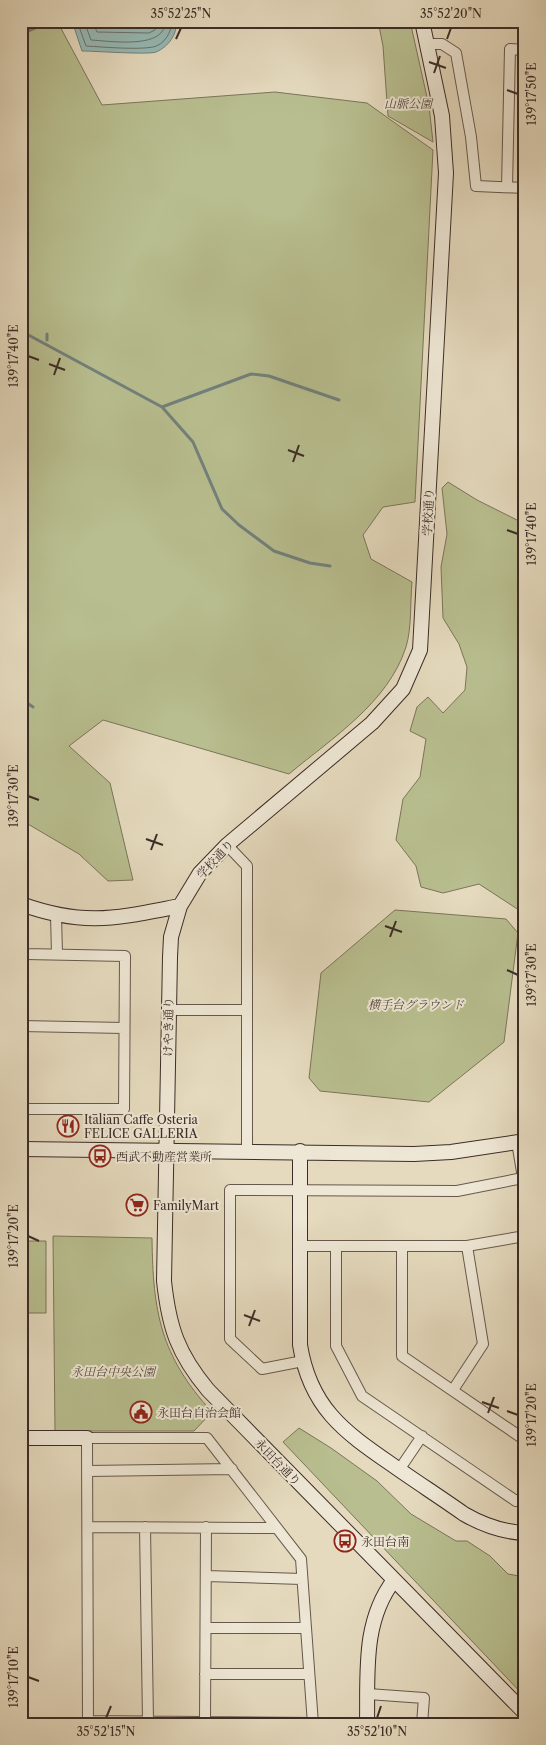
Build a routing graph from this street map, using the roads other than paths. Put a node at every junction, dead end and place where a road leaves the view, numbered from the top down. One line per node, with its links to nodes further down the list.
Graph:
1 (422, 21): 2 (street, 学校通り)
2 (428, 44): 4 (street); 6 (street, 学校通り)
3 (525, 50): 4 (street)
4 (507, 187): 5 (street)
5 (525, 188)
6 (227, 845): 8 (street, 学校通り); 13 (street)
7 (21, 904): 9 (street)
8 (180, 906): 9 (street); 12 (street, けやき通り)
9 (56, 914): 11 (street)
10 (21, 951): 11 (street)
11 (57, 954): 15 (street)
12 (168, 1010): 13 (street); 19 (street, けやき通り)
13 (247, 1010): 20 (street)
14 (21, 1026): 15 (street)
15 (124, 1028): 16 (street)
16 (21, 1109)
17 (521, 1142): 21 (street); 22 (street)
18 (21, 1149): 19 (street)
19 (167, 1150): 20 (street); 45 (street, 永田台通り)
20 (247, 1150): 21 (street)
21 (300, 1151): 22 (street)
22 (300, 1190): 24 (street); 28 (street)
23 (525, 1236): 26 (street)
24 (300, 1246): 25 (street); 28 (street)
25 (336, 1246): 27 (street); 30 (street)
26 (467, 1246): 27 (street); 29 (street)
27 (402, 1247): 29 (street)
28 (302, 1361): 35 (street)
29 (453, 1390): 33 (street)
30 (422, 1436): 35 (street); 37 (street)
31 (21, 1438): 32 (street)
32 (87, 1438): 34 (street); 36 (street)
33 (525, 1440)
34 (232, 1469): 36 (street); 41 (street)
35 (399, 1470): 42 (street)
36 (87, 1471): 38 (street)
37 (525, 1500)
38 (88, 1527): 39 (street); 53 (street)
39 (145, 1527): 40 (street); 52 (street)
40 (206, 1527): 41 (street); 43 (street)
41 (276, 1528): 44 (street)
42 (525, 1533)
43 (206, 1576): 44 (street); 46 (street)
44 (302, 1579): 47 (street)
45 (394, 1580): 50 (street); 51 (street, 永田台通り)
46 (206, 1628): 47 (street); 48 (street)
47 (306, 1628): 49 (street)
48 (205, 1674): 49 (street); 54 (street)
49 (308, 1674): 55 (street)
50 (368, 1694): 56 (street); 57 (street)
51 (525, 1713)
52 (148, 1721): 53 (street); 54 (street)
53 (88, 1722)
54 (205, 1722): 55 (street)
55 (312, 1723)
56 (367, 1724)
57 (422, 1724)

